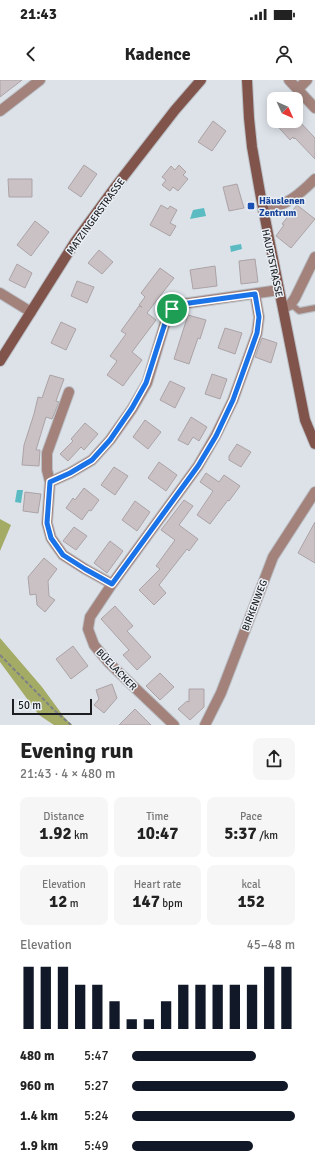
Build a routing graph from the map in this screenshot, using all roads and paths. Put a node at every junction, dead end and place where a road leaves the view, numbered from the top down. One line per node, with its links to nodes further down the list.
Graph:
1 (40, 80): 8 (street)
2 (201, 80): 17 (street, MATZINGERSTRASSE)
3 (247, 80): 10 (street, HAUPTSTRASSE)
4 (289, 80): 6 (street)
5 (307, 80): 6 (street)
6 (298, 90): 7 (street)
7 (315, 108)
8 (0, 111)
9 (315, 179): 10 (street)
10 (263, 210): 12 (street, HAUPTSTRASSE)
11 (315, 257): 15 (street)
12 (279, 290): 14 (street); 15 (street, HAUPTSTRASSE)
13 (0, 293): 17 (street)
14 (255, 294): 21 (street); 23 (street, BÜELACKER)
15 (287, 306): 16 (lane); 20 (street, HAUPTSTRASSE)
16 (315, 308)
17 (31, 312): 18 (street, MATZINGERSTRASSE)
18 (0, 361)
19 (69, 392): 21 (street)
20 (315, 443)
21 (50, 482): 23 (street)
22 (315, 492): 27 (street, BIRKENWEG)
23 (112, 584): 26 (street, BÜELACKER)
24 (0, 655): 25 (path)
25 (71, 725)
26 (174, 725)
27 (205, 725)

